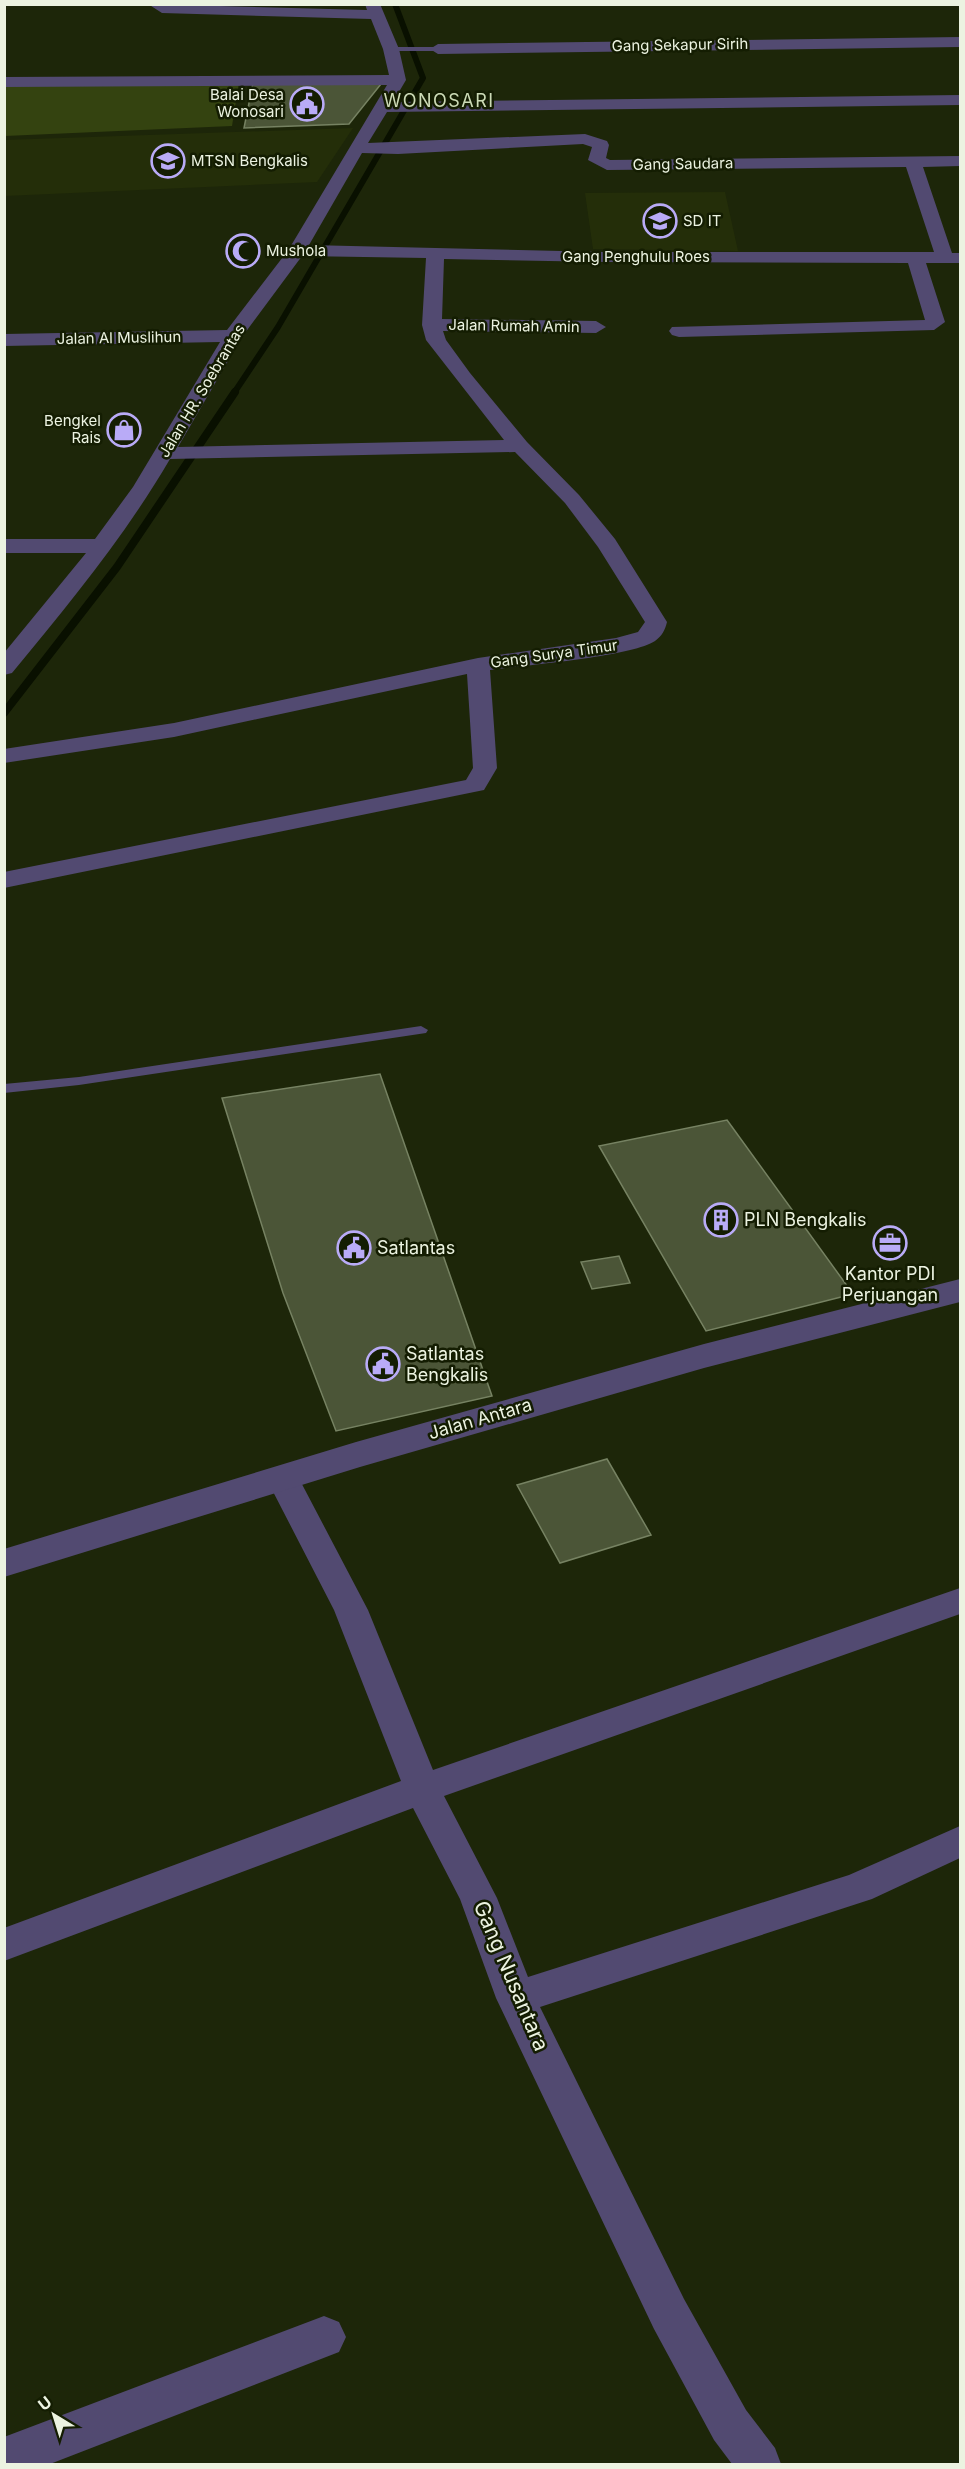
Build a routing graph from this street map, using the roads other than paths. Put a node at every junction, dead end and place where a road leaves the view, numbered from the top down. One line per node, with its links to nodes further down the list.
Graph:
1 (155, 4): 2 (street)
2 (374, 10): 4 (street)
3 (960, 42): 5 (street, Gang Sekapur Sirih)
4 (396, 49): 5 (lane, Gang Sekapur Sirih); 6 (street)
5 (438, 49)
6 (398, 80): 7 (street); 9 (street, Jalan HR. Soebrantas)
7 (4, 82)
8 (960, 100): 9 (street)
9 (390, 107): 10 (street, Jalan HR. Soebrantas)
10 (367, 148): 12 (street, Gang Saudara); 13 (street, Jalan HR. Soebrantas)
11 (960, 161): 12 (street)
12 (913, 162): 16 (street)
13 (305, 251): 14 (street, Gang Penghulu Roes); 20 (street, Jalan HR. Soebrantas)
14 (435, 253): 15 (street, Gang Penghulu Roes); 17 (street, Gang Surya Timur)
15 (915, 256): 16 (street, Gang Penghulu Roes); 19 (street)
16 (953, 258)
17 (432, 325): 18 (street, Jalan Rumah Amin); 22 (street, Gang Surya Timur)
18 (596, 327)
19 (679, 331)
20 (233, 336): 21 (street, Jalan Al Muslihun); 23 (street, Jalan HR. Soebrantas)
21 (4, 340)
22 (520, 446): 23 (street); 27 (street, Gang Surya Timur)
23 (164, 453): 25 (street, Jalan HR. Soebrantas)
24 (4, 546): 25 (street)
25 (102, 546): 26 (street, Jalan HR. Soebrantas)
26 (7, 661)
27 (478, 665): 28 (street, Gang Surya Timur); 29 (street)
28 (4, 756)
29 (4, 880)
30 (421, 1030): 31 (lane)
31 (4, 1089)
32 (960, 1291): 33 (street, Jalan Antara)
33 (282, 1478): 34 (street, Jalan Antara); 36 (street, Gang Nusantara)
34 (4, 1563)
35 (960, 1601): 36 (street)
36 (422, 1789): 38 (street); 39 (street, Gang Nusantara)
37 (960, 1841): 39 (street)
38 (4, 1945)
39 (516, 1998): 42 (street, Gang Nusantara)
40 (324, 2337): 41 (street)
41 (4, 2460)
42 (759, 2464)

